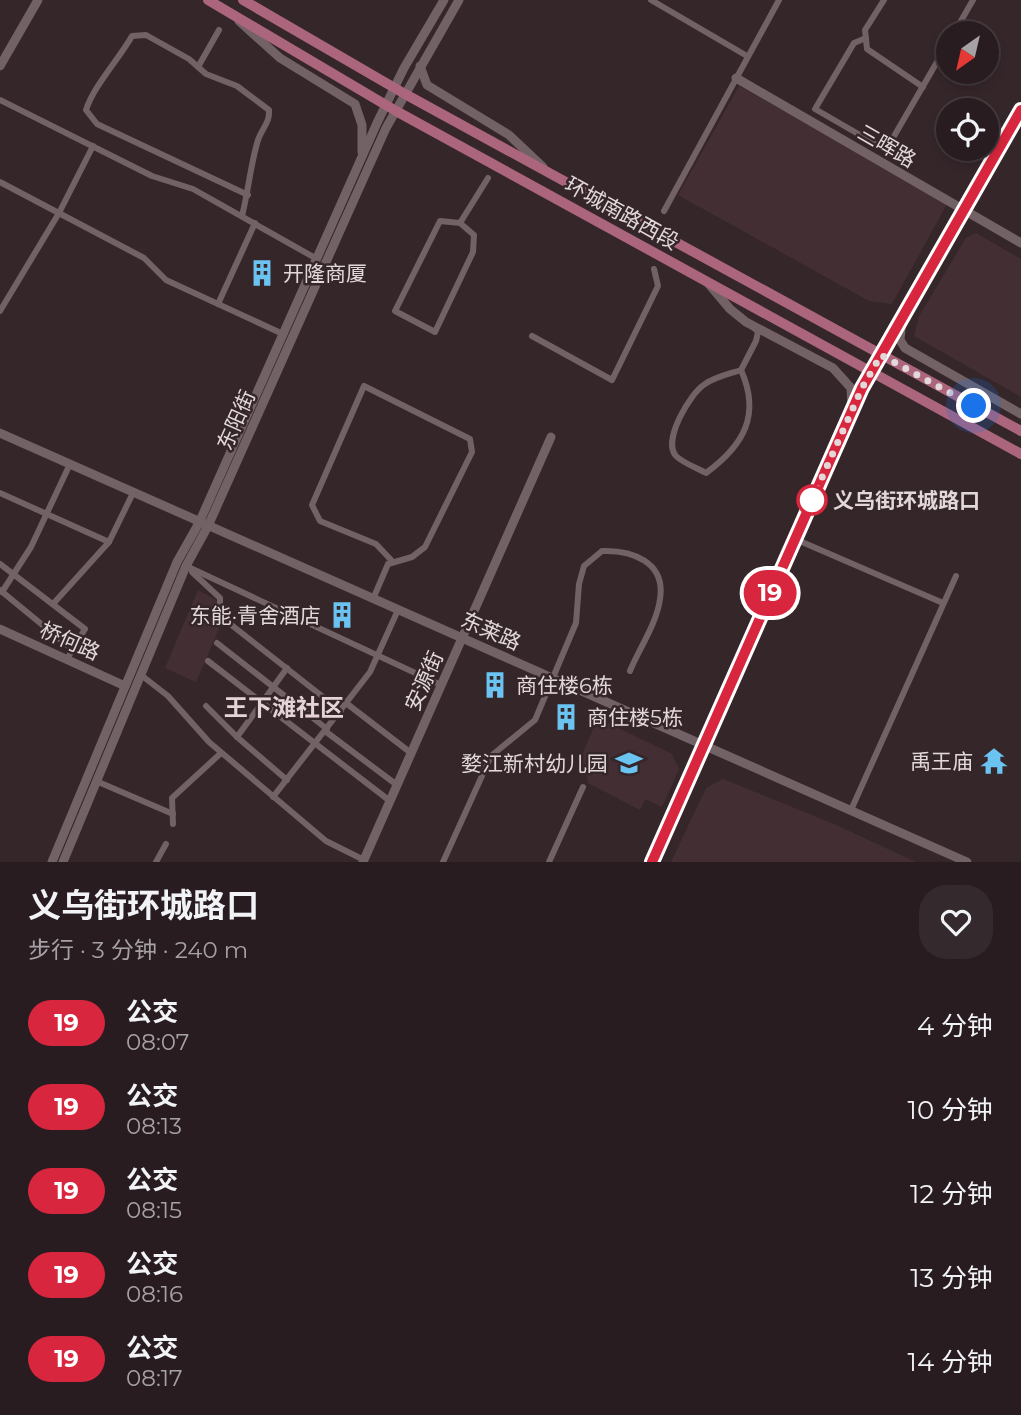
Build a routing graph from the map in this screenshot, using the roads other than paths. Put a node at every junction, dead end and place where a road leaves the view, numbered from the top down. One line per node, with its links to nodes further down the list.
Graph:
1 (38, 0): 16 (street)
2 (208, 0): 10 (main road, 环城南路西段)
3 (243, 0): 20 (main road, 环城南路西段)
4 (444, 0): 20 (street, 东阳街)
5 (459, 0): 17 (street, 东阳街)
6 (651, 0): 14 (street)
7 (779, 0): 14 (street)
8 (884, 0): 13 (street)
9 (973, 0): 11 (street)
10 (230, 13): 24 (main road, 环城南路西段); 27 (street)
11 (961, 21)
12 (219, 30): 18 (street)
13 (866, 38): 21 (street); 21 (street)
14 (747, 56): 19 (street)
15 (936, 64): 21 (street)
16 (0, 66)
17 (420, 66): 22 (street, 东阳街); 28 (street)
18 (198, 67): 31 (street); 31 (street)
19 (736, 78): 32 (street); 33 (street, 三晖路)
20 (395, 87): 22 (main road, 环城南路西段); 24 (street, 东阳街)
21 (923, 87)
22 (405, 94): 24 (street, 东阳街); 28 (main road, 环城南路西段)
23 (0, 100): 26 (street)
24 (391, 108): 27 (street, 东阳街); 41 (main road, 环城南路西段); 61 (street, 东阳街)
25 (1021, 110): 33 (street)
26 (93, 146): 34 (street); 35 (street)
27 (362, 158): 39 (street, 东阳街)
28 (550, 173): 48 (main road, 环城南路西段)
29 (488, 178): 37 (street)
30 (0, 182): 34 (street)
31 (248, 195): 35 (street)
32 (664, 211)
33 (964, 211): 38 (street, 三晖路); 44 (street)
34 (59, 213): 42 (street); 43 (street)
35 (242, 216): 36 (street)
36 (255, 223): 39 (street); 42 (street)
37 (460, 223): 37 (street)
38 (1021, 243)
39 (317, 259): 46 (street, 东阳街)
40 (654, 269): 47 (street)
41 (707, 282): 45 (street); 50 (main road, 环城南路西段)
42 (218, 304): 46 (street)
43 (0, 311)
44 (902, 317): 48 (street); 52 (street)
45 (750, 324): 49 (street); 51 (street)
46 (284, 334): 61 (street, 东阳街)
47 (532, 336)
48 (881, 355): 50 (street); 53 (main road, 环城南路西段)
49 (741, 370): 49 (street)
50 (871, 372): 51 (street); 56 (main road, 环城南路西段)
51 (852, 410): 62 (street)
52 (1021, 414)
53 (1021, 431)
54 (1, 437): 57 (street, 东莱路)
55 (551, 437): 75 (street, 安源街)
56 (1021, 454)
57 (69, 464): 59 (street, 东莱路); 60 (street)
58 (0, 493): 60 (street)
59 (133, 493): 61 (street, 东莱路); 63 (street)
60 (47, 514): 63 (street); 67 (street)
61 (204, 524): 66 (street, 东阳街); 70 (street, 东莱路); 86 (street, 东阳街)
62 (794, 539): 71 (street); 94 (street)
63 (109, 542): 72 (street)
64 (393, 562): 64 (street); 70 (street)
65 (0, 564): 67 (street)
66 (186, 566): 78 (street); 81 (street); 83 (street, 东阳街)
67 (14, 574): 69 (street); 72 (street)
68 (956, 576): 71 (street)
69 (1, 593): 77 (street)
70 (373, 599): 73 (street, 东莱路)
71 (943, 603): 104 (street)
72 (53, 604): 77 (street)
73 (398, 610): 75 (street, 东莱路); 78 (street)
74 (0, 629): 79 (street, 桥何路)
75 (462, 638): 84 (street, 东莱路); 85 (street, 安源街)
76 (217, 643): 87 (street)
77 (74, 650): 79 (street)
78 (378, 657): 85 (street); 89 (street)
79 (67, 659): 86 (street, 桥何路)
80 (208, 660): 88 (street)
81 (287, 668): 87 (street); 91 (street)
82 (630, 671): 84 (street)
83 (141, 674): 96 (street); 99 (street, 东阳街)
84 (553, 678): 94 (street, 东莱路); 112 (street)
85 (441, 685): 97 (street, 安源街)
86 (125, 686): 109 (street, 东阳街)
87 (272, 687): 88 (street); 92 (street)
88 (262, 703): 93 (street); 95 (street)
89 (346, 703): 91 (street); 97 (street)
90 (206, 706): 93 (street)
91 (341, 710): 92 (street)
92 (326, 730): 95 (street); 100 (street)
93 (237, 737): 98 (street)
94 (703, 744): 104 (street, 东莱路); 114 (street)
95 (314, 745): 98 (street); 103 (street)
96 (221, 752): 102 (street); 105 (street)
97 (411, 753): 100 (street, 安源街)
98 (287, 780): 102 (street)
99 (96, 781): 105 (street); 110 (street, 东阳街)
100 (397, 785): 103 (street, 安源街)
101 (583, 787): 113 (street)
102 (273, 797): 108 (street)
103 (390, 801): 108 (street, 安源街)
104 (851, 810): 115 (street, 东莱路)
105 (173, 814): 106 (street)
106 (173, 824)
107 (166, 844): 111 (street)
108 (364, 861)
109 (52, 862)
110 (62, 862)
111 (156, 862)
112 (443, 862)
113 (549, 862)
114 (652, 862)
115 (967, 862)

